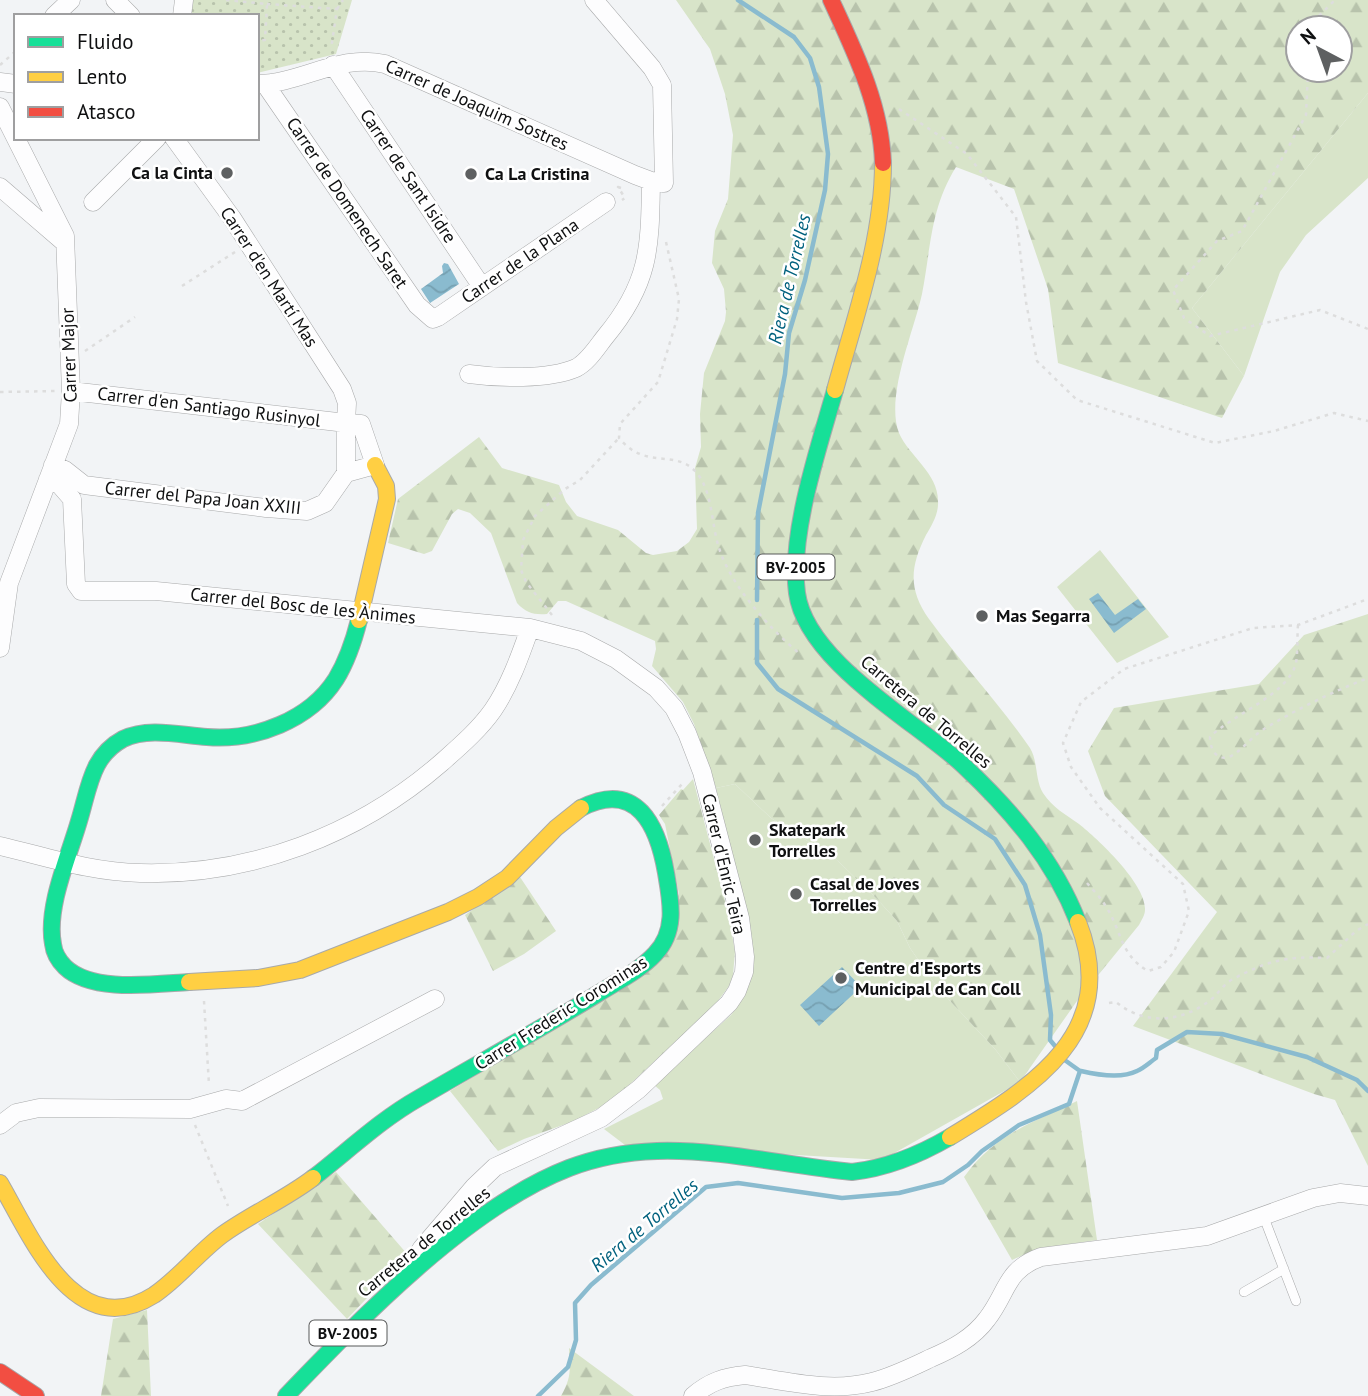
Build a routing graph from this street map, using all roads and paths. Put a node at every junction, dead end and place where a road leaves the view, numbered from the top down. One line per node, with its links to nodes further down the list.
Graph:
1 (71, 0): 13 (street)
2 (115, 0): 14 (street)
3 (226, 0): 9 (path)
4 (293, 0): 11 (path)
5 (343, 0): 12 (path)
6 (594, 0): 30 (street)
7 (831, 0): 71 (street, Carretera de Torrelles / BV-2005)
8 (1335, 0): 15 (path)
9 (259, 2): 10 (path)
10 (270, 3): 11 (path); 17 (path)
11 (293, 6): 12 (path)
12 (337, 9): 20 (path)
13 (56, 14)
14 (129, 14)
15 (1321, 14)
16 (260, 23): 17 (path)
17 (266, 24): 18 (path)
18 (259, 41)
19 (14, 53): 21 (path)
20 (332, 57): 22 (street, Carrer de Joaquim Sostres); 30 (street, Carrer de Joaquim Sostres); 39 (street, Carrer de Sant Isidre)
21 (0, 65)
22 (261, 84): 41 (street, Carrer de Domenech Saret)
23 (1307, 84): 42 (path)
24 (891, 104): 47 (path)
25 (0, 107): 26 (street, Carrer Major)
26 (14, 135)
27 (17, 140): 36 (street, Carrer Major)
28 (155, 140): 33 (street)
29 (175, 140): 37 (street, Carrer d'en Martí Mas)
30 (651, 181): 44 (street)
31 (0, 187): 36 (street)
32 (625, 189): 34 (path)
33 (93, 202)
34 (606, 202): 39 (street, Carrer de la Plana)
35 (665, 231): 49 (path)
36 (65, 243): 43 (street, Carrer Major)
37 (248, 244): 38 (path); 48 (street, Carrer d'en Martí Mas)
38 (182, 286)
39 (482, 287): 41 (street, Carrer de la Plana)
40 (135, 317): 43 (path)
41 (433, 318)
42 (1368, 329)
43 (70, 361): 45 (street, Carrer Major)
44 (469, 374)
45 (71, 391): 46 (path); 48 (street, Carrer d'en Santiago Rusinyol); 51 (street, Carrer Major)
46 (0, 392)
47 (1368, 421)
48 (346, 423): 50 (street); 52 (street, Carrer d'en Martí Mas)
49 (619, 438): 59 (path); 61 (path)
50 (376, 465): 52 (street); 56 (street)
51 (51, 472): 53 (street); 55 (street, Carrer Major)
52 (346, 473): 53 (street, Carrer del Papa Joan XXIII)
53 (78, 492): 56 (street, Carrer del Bosc de les Ànimes)
54 (1368, 599): 57 (path)
55 (3, 603): 60 (street, Carrer Major)
56 (360, 612): 58 (street, Carrer del Bosc de les Ànimes); 66 (street)
57 (1298, 625): 62 (path); 67 (path)
58 (530, 628): 59 (street, Carrer d'Enric Teira); 66 (street)
59 (552, 634): 80 (street, Carrer d'Enric Teira)
60 (0, 648)
61 (800, 654)
62 (1368, 678)
63 (682, 784): 64 (path)
64 (650, 819): 66 (street); 75 (street, Carrer Frederic Corominas)
65 (0, 845): 66 (street)
66 (65, 863)
67 (1082, 877)
68 (1368, 924): 71 (path)
69 (204, 992): 72 (path)
70 (435, 999): 74 (street)
71 (1087, 1007): 80 (street, Carretera de Torrelles / BV-2005)
72 (208, 1082)
73 (192, 1119): 77 (path)
74 (0, 1125)
75 (0, 1183)
76 (1368, 1196): 78 (street)
77 (228, 1206)
78 (1262, 1215): 79 (lane); 86 (street)
79 (1283, 1269): 81 (lane); 82 (lane)
80 (400, 1283): 85 (street, Carretera de Torrelles / BV-2005)
81 (1244, 1292)
82 (1296, 1301)
83 (0, 1372): 84 (street)
84 (36, 1396)
85 (286, 1396)
86 (693, 1396)

